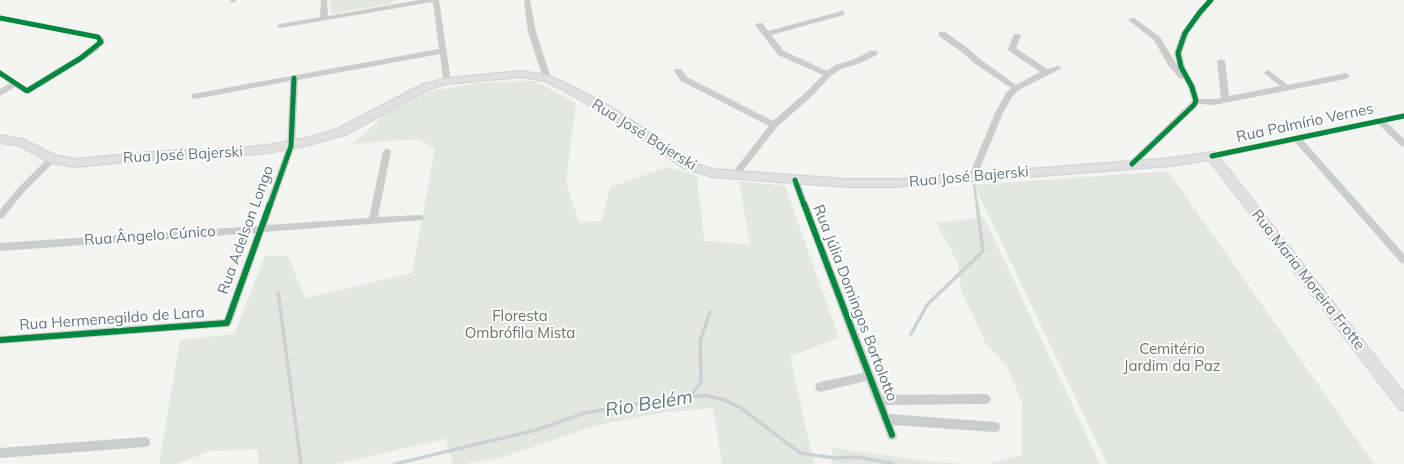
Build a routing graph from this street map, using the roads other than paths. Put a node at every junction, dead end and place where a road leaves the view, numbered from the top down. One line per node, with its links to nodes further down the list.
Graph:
1 (324, 0): 8 (street)
2 (431, 0): 8 (street)
3 (436, 0): 15 (street)
4 (527, 0): 26 (street)
5 (1211, 0): 29 (street)
6 (842, 13): 12 (street)
7 (0, 18): 28 (street)
8 (324, 18): 11 (street)
9 (1132, 20): 29 (street)
10 (759, 25): 12 (street)
11 (280, 26)
12 (766, 34): 23 (street)
13 (942, 34): 30 (street)
14 (1017, 36): 20 (street)
15 (443, 51): 25 (street); 27 (street)
16 (874, 53): 23 (street)
17 (1220, 61): 34 (street)
18 (1058, 68): 20 (street)
19 (678, 71): 38 (street)
20 (1046, 72): 30 (street)
21 (1268, 72): 31 (street)
22 (0, 73): 28 (street)
23 (828, 74): 38 (street)
24 (1346, 76): 31 (street)
25 (294, 78): 33 (street); 42 (street, Rua Adelson Longo)
26 (547, 78): 27 (main road, Rua José Bajerski); 47 (main road, Rua José Bajerski)
27 (447, 82): 42 (main road, Rua José Bajerski)
28 (15, 83): 32 (street)
29 (1192, 87): 35 (street)
30 (1016, 88): 48 (street)
31 (1286, 88): 34 (street)
32 (0, 94)
33 (195, 96)
34 (1225, 99): 35 (street)
35 (1196, 101): 46 (street)
36 (1404, 116): 37 (street, Rua Palmírio Vernes)
37 (1380, 121): 39 (street, Rua Palmírio Vernes); 41 (street)
38 (774, 125): 47 (street)
39 (1296, 138): 44 (street, Rua Palmírio Vernes); 55 (street)
40 (0, 139): 45 (main road, Rua José Bajerski)
41 (1404, 144)
42 (291, 146): 45 (main road, Rua José Bajerski); 53 (street, Rua Adelson Longo)
43 (387, 151): 52 (street)
44 (1212, 156): 46 (main road, Rua Palmírio Vernes); 62 (main road, Rua Maria Moreira Frotte)
45 (52, 159): 50 (street)
46 (1132, 164): 48 (main road, Rua José Bajerski)
47 (735, 175): 49 (main road, Rua José Bajerski)
48 (972, 178): 49 (main road, Rua José Bajerski)
49 (795, 180): 58 (street, Rua Júlia Domingos Bortolotto)
50 (0, 216)
51 (420, 218): 52 (street, Rua Ângelo Cúnico)
52 (373, 221): 53 (street, Rua Ângelo Cúnico)
53 (261, 229): 54 (street, Rua Ângelo Cúnico); 56 (street, Rua Adelson Longo)
54 (0, 247)
55 (1404, 260)
56 (226, 323): 57 (street, Rua Hermenegildo de Lara)
57 (0, 340)
58 (870, 376): 59 (street); 61 (street, Rua Júlia Domingos Bortolotto)
59 (820, 387)
60 (986, 399): 61 (street)
61 (878, 400): 63 (street, Rua Júlia Domingos Bortolotto)
62 (1404, 404)
63 (886, 418): 64 (street); 65 (street, Rua Júlia Domingos Bortolotto)
64 (995, 427)
65 (892, 435)
66 (145, 442): 67 (street)
67 (0, 452)

